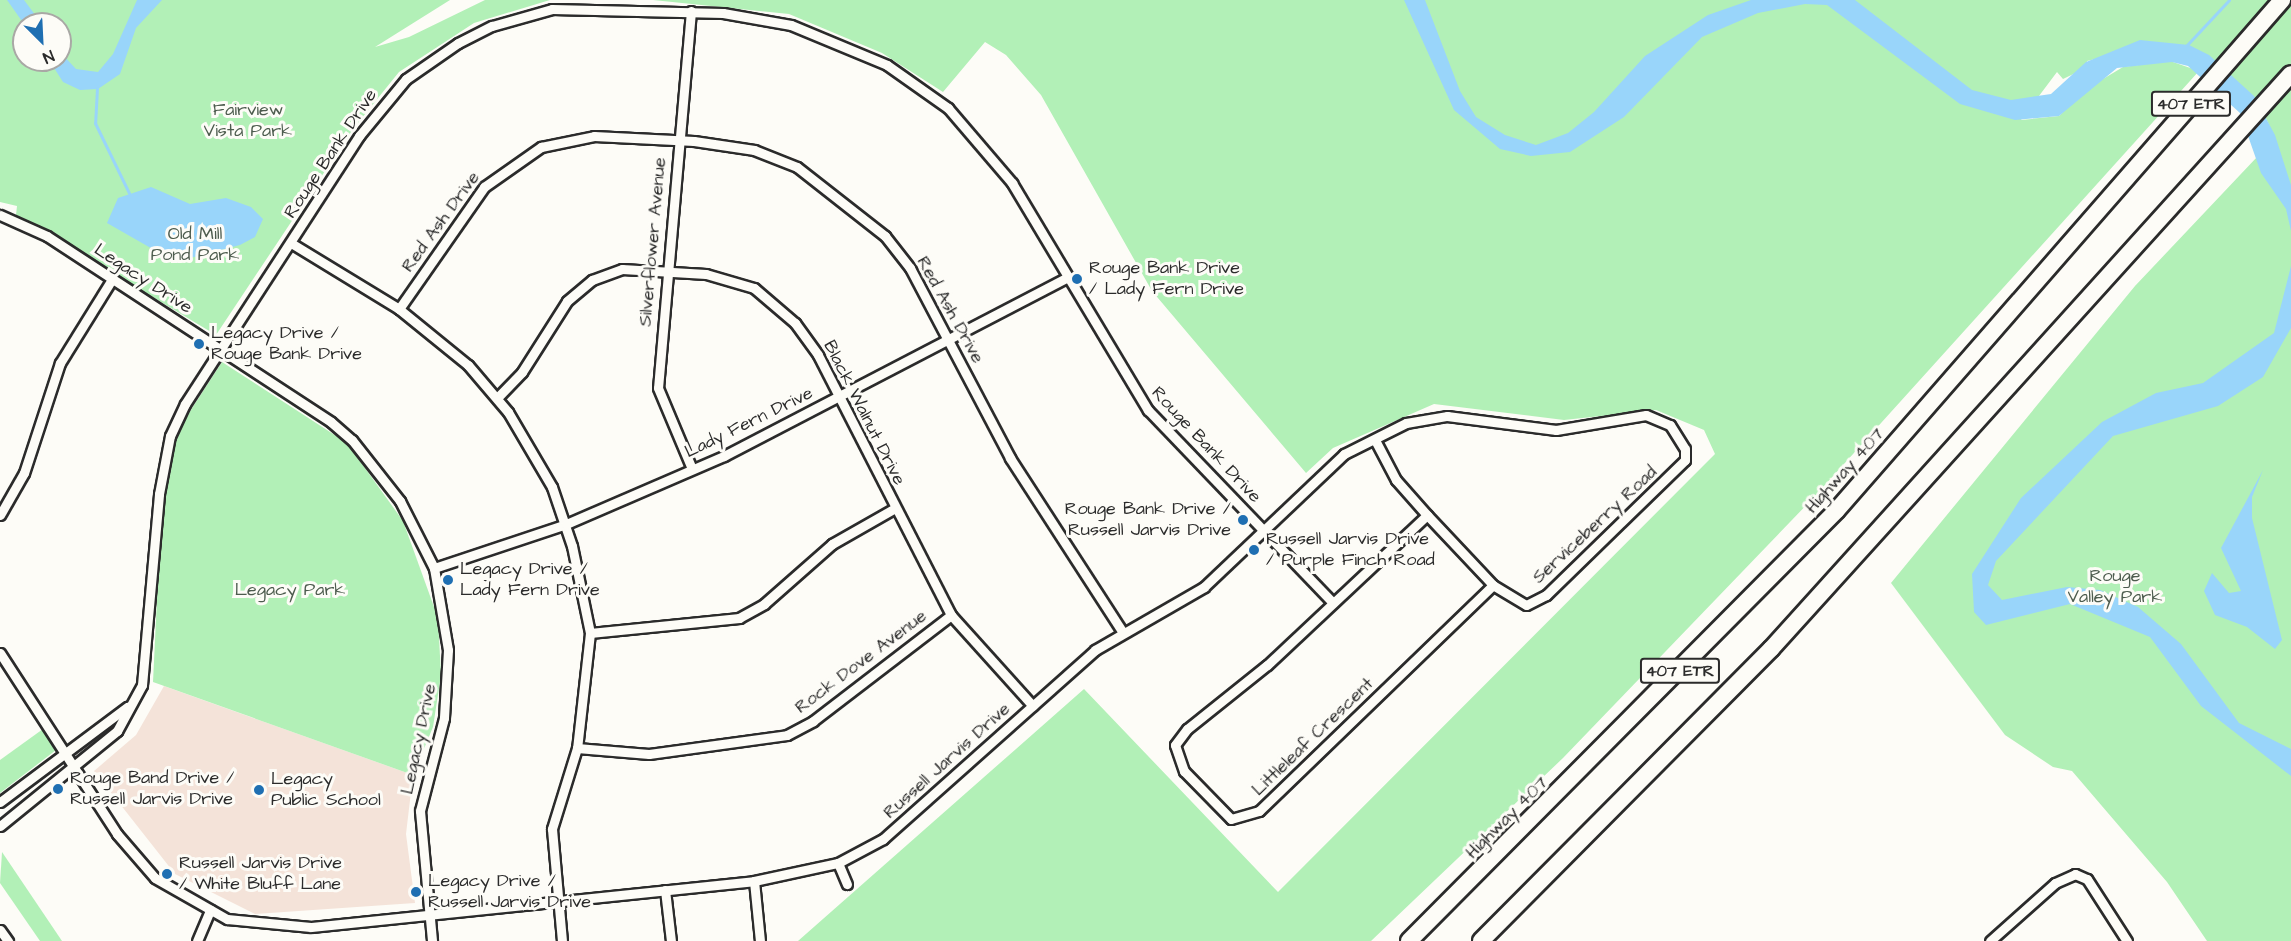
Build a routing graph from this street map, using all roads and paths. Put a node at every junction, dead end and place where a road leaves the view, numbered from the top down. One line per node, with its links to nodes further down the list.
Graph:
1 (2282, 0): 51 (highway, Highway 407 / 407 ETR)
2 (691, 11): 4 (street, Silverflower Avenue); 6 (street, Rouge Bank Drive); 8 (street, Rouge Bank Drive)
3 (2291, 74): 52 (highway, 407 ETR)
4 (680, 141): 7 (street, Silverflower Avenue); 10 (street, Red Ash Drive); 11 (street, Red Ash Drive)
5 (0, 215): 9 (street, Legacy Drive)
6 (291, 243): 10 (street); 12 (street, Rouge Bank Drive)
7 (666, 272): 13 (street, Black Walnut Drive); 14 (street, Black Walnut Drive); 17 (street, Silverflower Avenue)
8 (1066, 278): 11 (street, Lady Fern Drive); 22 (street, Rouge Bank Drive)
9 (112, 279): 12 (street, Legacy Drive); 19 (street)
10 (399, 309): 14 (street)
11 (948, 335): 13 (street, Lady Fern Drive); 27 (street, Red Ash Drive)
12 (220, 349): 23 (street, Legacy Drive); 31 (street, Rouge Bank Drive)
13 (839, 397): 17 (street, Lady Fern Drive); 18 (street, Black Walnut Drive)
14 (497, 398): 21 (street)
15 (1376, 440): 16 (street, Russell Jarvis Drive); 20 (street); 22 (street, Russell Jarvis Drive)
16 (1685, 460): 24 (street, Serviceberry Road)
17 (692, 470): 21 (street, Lady Fern Drive)
18 (895, 508): 26 (street, Black Walnut Drive); 28 (street)
19 (0, 515)
20 (1427, 515): 24 (street); 25 (street, Littleleaf Crescent)
21 (566, 524): 23 (street, Lady Fern Drive); 28 (street)
22 (1262, 528): 25 (street, Rouge Bank Drive); 27 (street, Russell Jarvis Drive)
23 (434, 568): 43 (street, Legacy Drive)
24 (1493, 585): 25 (street, Littleleaf Crescent)
25 (1333, 603)
26 (951, 615): 30 (street, Black Walnut Drive); 32 (street, Rock Dove Avenue)
27 (1122, 631): 30 (street, Russell Jarvis Drive)
28 (590, 633): 32 (street)
29 (0, 653): 33 (street, Russell Jarvis Drive)
30 (1033, 706): 37 (street, Russell Jarvis Drive)
31 (126, 707): 33 (street, Rouge Bank Drive); 34 (street, Rouge Bank Drive)
32 (577, 748): 41 (street)
33 (66, 752): 34 (street, Russell Jarvis Drive); 35 (street, Rouge Bank Drive)
34 (75, 765): 36 (street, Rouge Bank Drive); 42 (street, Russell Jarvis Drive)
35 (0, 802)
36 (0, 826)
37 (838, 863): 38 (street, Russell Jarvis Drive); 39 (street)
38 (754, 881): 40 (street, Russell Jarvis Drive); 50 (street)
39 (847, 884)
40 (665, 890): 41 (street, Russell Jarvis Drive); 49 (street)
41 (557, 902): 43 (street, Russell Jarvis Drive); 48 (street)
42 (210, 910): 43 (street, Russell Jarvis Drive); 46 (street)
43 (429, 914): 47 (street, Legacy Drive)
44 (0, 930): 45 (street)
45 (8, 941)
46 (197, 941)
47 (432, 941)
48 (562, 941)
49 (671, 941)
50 (760, 941)
51 (1409, 941)
52 (1481, 941)
53 (1990, 941): 54 (street)
54 (2127, 941)

